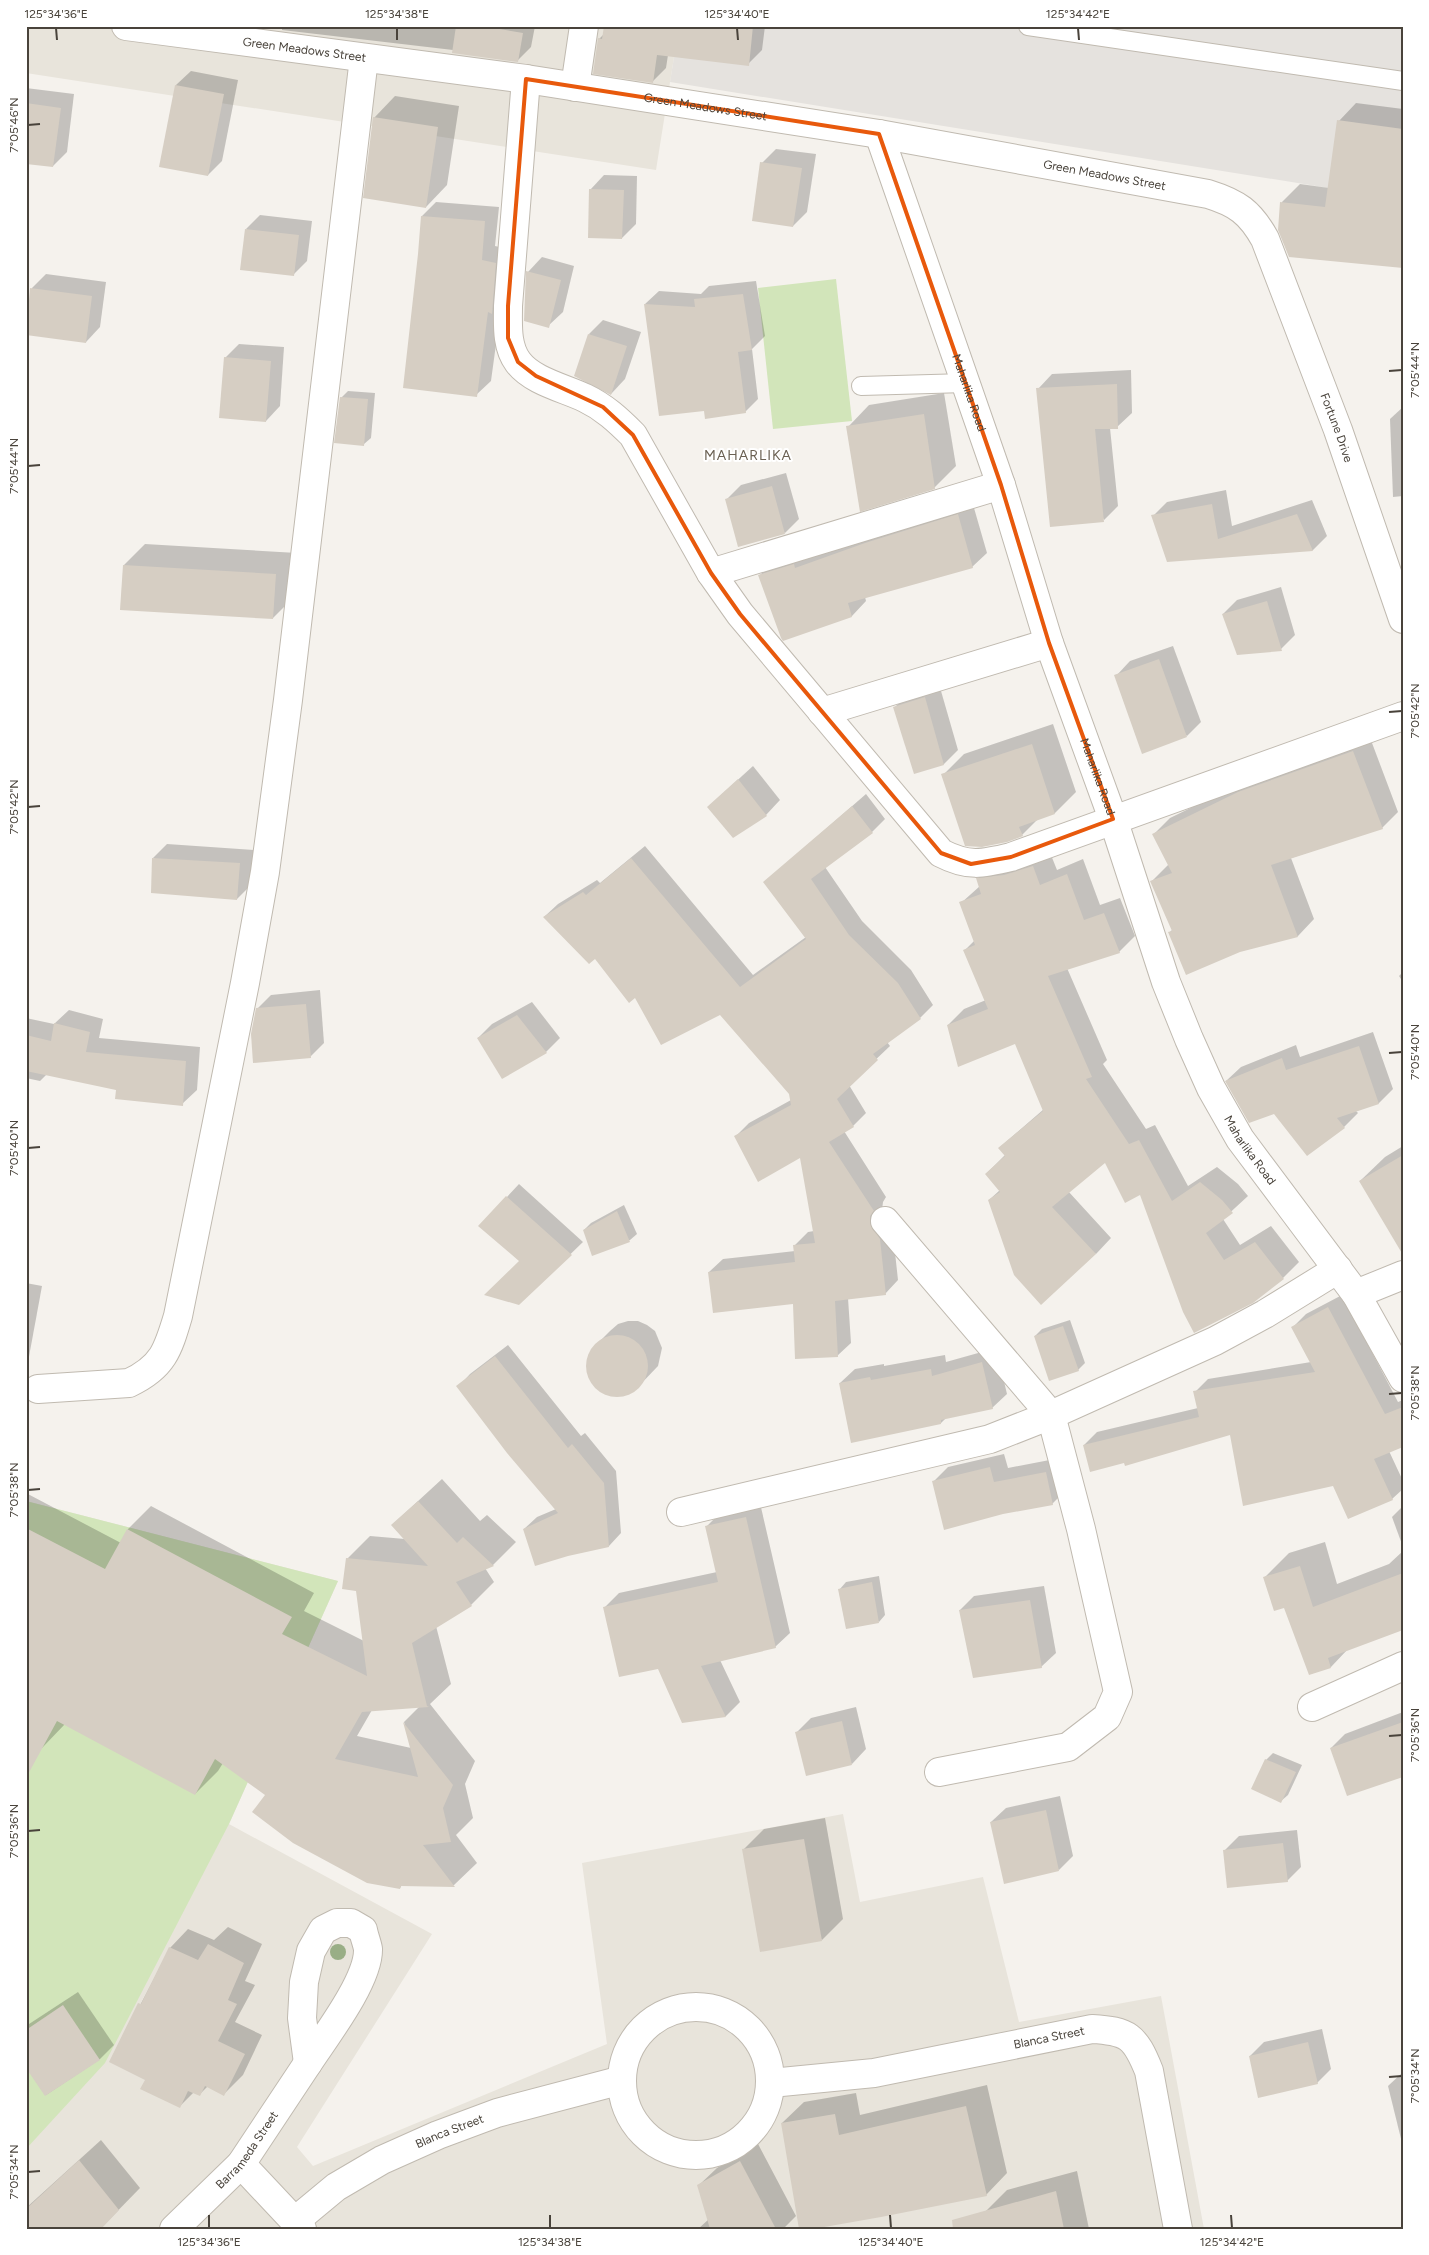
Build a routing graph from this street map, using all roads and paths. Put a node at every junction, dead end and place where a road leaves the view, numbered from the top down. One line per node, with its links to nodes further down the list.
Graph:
1 (126, 26): 4 (street, Green Meadows Street)
2 (584, 26): 7 (street)
3 (1028, 26): 6 (lane)
4 (364, 58): 5 (street, Green Meadows Street); 24 (street)
5 (526, 79): 7 (street, Green Meadows Street); 13 (street)
6 (1403, 81)
7 (575, 87): 8 (street, Green Meadows Street)
8 (879, 134): 9 (street, Green Meadows Street); 10 (street, Maharlika Road)
9 (1265, 239): 14 (street, Fortune Drive)
10 (966, 383): 11 (lane); 12 (street, Maharlika Road)
11 (861, 386)
12 (1001, 485): 13 (street); 15 (street, Maharlika Road)
13 (711, 573): 16 (street)
14 (1403, 619)
15 (1049, 644): 16 (street); 18 (street, Maharlika Road)
16 (822, 712): 18 (street)
17 (1403, 716): 18 (street)
18 (1113, 819): 20 (street, Maharlika Road)
19 (885, 1221): 25 (street)
20 (1338, 1269): 22 (street, Maharlika Road); 25 (street)
21 (1403, 1275): 22 (street)
22 (1356, 1294): 23 (street, Maharlika Road)
23 (1403, 1378)
24 (38, 1389)
25 (1050, 1415): 26 (street); 29 (street)
26 (681, 1512)
27 (1403, 1666): 28 (street)
28 (1312, 1707)
29 (939, 1772)
30 (308, 2063): 33 (street, Barrameda Street)
31 (622, 2080): 32 (street); 32 (street); 34 (street, Blanca Street)
32 (772, 2083): 36 (street, Blanca Street)
33 (242, 2164): 34 (street, Blanca Street); 35 (street, Barrameda Street)
34 (298, 2225)
35 (174, 2229)
36 (1178, 2229)

